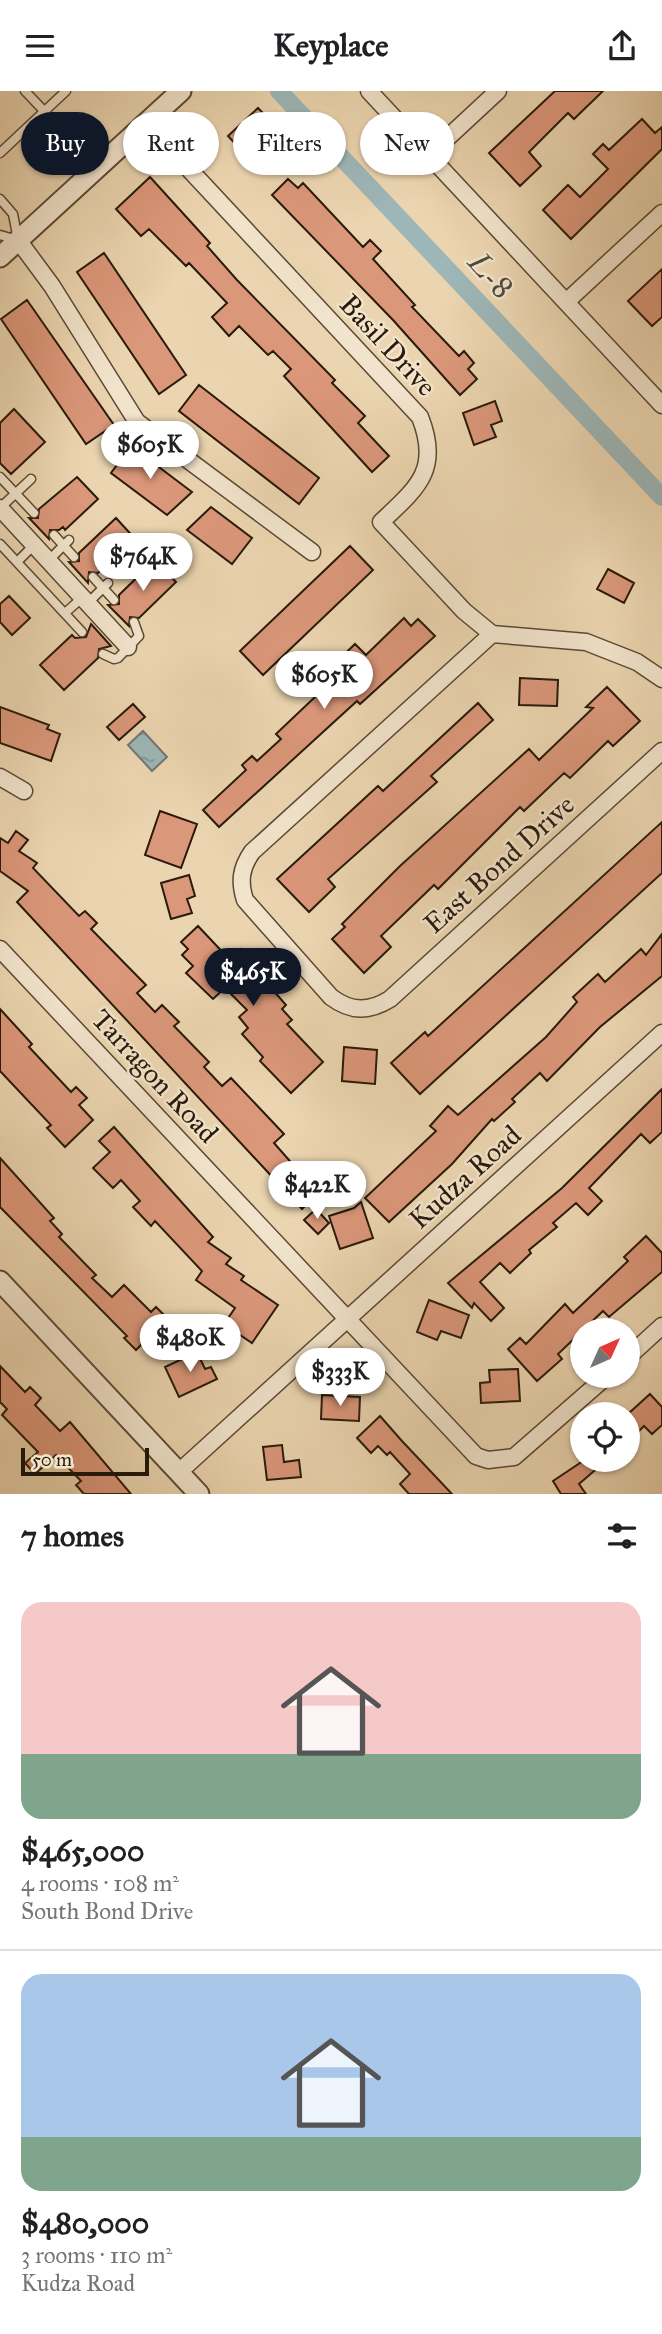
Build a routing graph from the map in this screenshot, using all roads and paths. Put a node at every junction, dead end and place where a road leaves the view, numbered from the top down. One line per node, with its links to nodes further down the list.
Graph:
1 (25, 91): 6 (lane)
2 (66, 91): 6 (lane)
3 (181, 91): 7 (street)
4 (369, 91): 8 (street)
5 (498, 91): 9 (street)
6 (45, 112)
7 (158, 112)
8 (389, 112)
9 (454, 132)
10 (21, 134): 12 (lane)
11 (123, 142): 17 (street)
12 (0, 153)
13 (194, 175): 41 (street, Basil Drive)
14 (448, 175): 19 (street)
15 (0, 199): 17 (lane)
16 (662, 213): 19 (street)
17 (9, 238): 18 (street); 30 (street)
18 (0, 257)
19 (566, 302): 20 (street)
20 (662, 405)
21 (0, 477): 23 (lane)
22 (31, 479): 23 (lane)
23 (15, 494): 24 (lane); 25 (lane)
24 (0, 508): 29 (street)
25 (34, 513)
26 (54, 535): 27 (lane)
27 (66, 543): 31 (lane); 32 (lane)
28 (0, 544): 33 (lane)
29 (34, 545): 32 (street); 33 (lane)
30 (312, 552)
31 (74, 557)
32 (49, 560): 36 (street)
33 (17, 562): 38 (lane)
34 (93, 577): 35 (lane)
35 (106, 586): 36 (lane); 37 (lane)
36 (85, 600): 38 (lane); 42 (street)
37 (114, 600)
38 (65, 613): 40 (lane)
39 (134, 622): 42 (lane)
40 (82, 632)
41 (492, 633): 44 (street); 45 (street, East Bond Drive)
42 (128, 647): 43 (lane)
43 (103, 654)
44 (662, 680)
45 (662, 751)
46 (0, 777): 47 (street)
47 (24, 791)
48 (0, 949): 51 (street, Tarragon Road)
49 (662, 1033): 51 (street, Kudza Road)
50 (0, 1281): 55 (street)
51 (347, 1320): 54 (street, Tarragon Road); 55 (street, Kudza Road)
52 (662, 1326): 53 (street)
53 (640, 1346)
54 (594, 1388)
55 (179, 1472): 56 (street)
56 (199, 1494)

